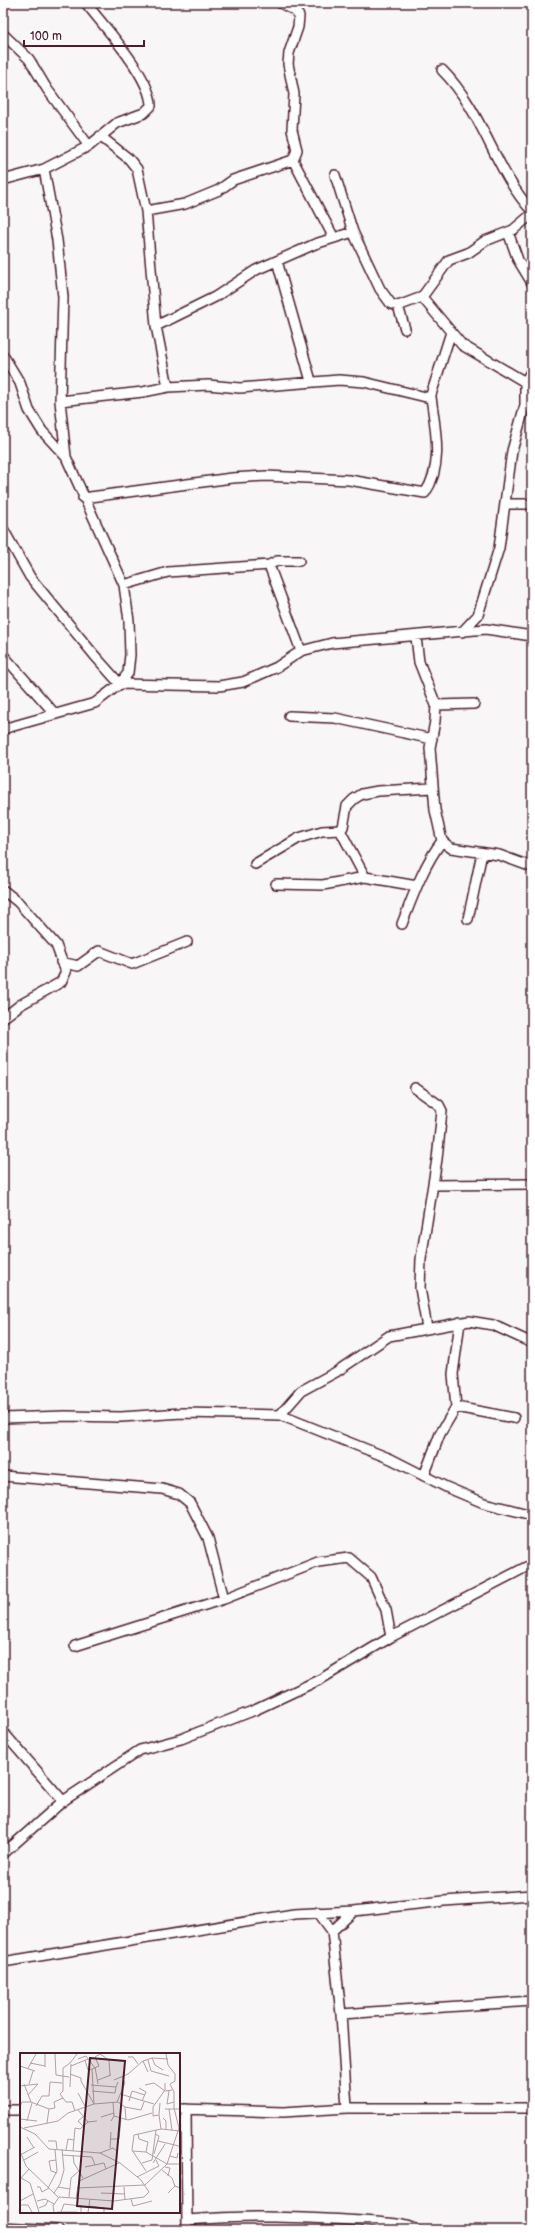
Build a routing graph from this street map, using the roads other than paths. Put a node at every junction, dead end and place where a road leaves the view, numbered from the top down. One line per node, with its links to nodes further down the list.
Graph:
1 (86, 3): 5 (street)
2 (280, 3): 7 (street)
3 (3, 34): 6 (street)
4 (442, 70): 12 (street)
5 (100, 136): 6 (street); 11 (street)
6 (89, 146): 8 (street)
7 (293, 160): 11 (street); 16 (street)
8 (44, 169): 10 (street); 30 (street)
9 (334, 175): 14 (street)
10 (3, 180)
11 (146, 211): 21 (street)
12 (532, 211)
13 (532, 214): 15 (street)
14 (353, 232): 16 (street); 20 (street)
15 (508, 232): 18 (street); 19 (street)
16 (334, 238): 17 (street)
17 (277, 261): 21 (street); 26 (street)
18 (532, 283)
19 (422, 298): 20 (street); 23 (street)
20 (398, 306): 22 (street)
21 (156, 326): 28 (street)
22 (404, 330)
23 (451, 332): 27 (street); 29 (street)
24 (3, 355): 31 (street)
25 (532, 370): 27 (street)
26 (311, 381): 28 (street); 29 (street)
27 (525, 382): 33 (street)
28 (168, 387): 30 (street)
29 (431, 397): 32 (street)
30 (60, 401): 31 (street)
31 (66, 457): 32 (street)
32 (83, 498): 38 (street)
33 (505, 504): 34 (street); 39 (street)
34 (532, 504)
35 (3, 529): 44 (street)
36 (299, 561): 37 (street)
37 (269, 566): 38 (street); 42 (street)
38 (124, 585): 44 (street)
39 (462, 632): 40 (street); 41 (street)
40 (532, 636)
41 (416, 637): 42 (street); 46 (street)
42 (301, 651): 44 (street)
43 (3, 655): 47 (street)
44 (120, 684): 47 (street)
45 (474, 704): 46 (street)
46 (436, 705): 50 (street)
47 (56, 714): 49 (street)
48 (289, 716): 50 (street)
49 (3, 729)
50 (432, 739): 51 (street)
51 (432, 788): 52 (street); 53 (street)
52 (340, 830): 55 (street); 57 (street)
53 (442, 841): 54 (street); 59 (street)
54 (482, 853): 56 (street); 61 (street)
55 (255, 864)
56 (532, 867)
57 (365, 877): 58 (street); 59 (street)
58 (276, 884)
59 (417, 886): 62 (street)
60 (3, 890): 64 (street)
61 (468, 919)
62 (402, 924)
63 (187, 942): 64 (street)
64 (62, 962): 65 (street)
65 (3, 1018)
66 (415, 1088): 68 (street)
67 (532, 1184): 68 (street)
68 (433, 1185): 70 (street)
69 (460, 1322): 70 (street); 71 (street); 72 (street)
70 (428, 1328): 73 (street)
71 (532, 1342)
72 (456, 1407): 75 (street); 77 (street)
73 (280, 1415): 74 (street); 77 (street)
74 (3, 1418)
75 (514, 1418)
76 (3, 1476): 80 (street)
77 (424, 1476): 78 (street)
78 (532, 1515)
79 (532, 1564): 81 (street)
80 (224, 1598): 81 (street); 82 (street)
81 (391, 1637): 84 (street)
82 (75, 1646)
83 (4, 1735): 84 (street)
84 (63, 1801): 85 (street)
85 (3, 1854)
86 (532, 1895): 87 (street)
87 (354, 1911): 88 (street); 89 (street)
88 (318, 1912): 89 (street); 90 (street)
89 (332, 1931): 92 (street)
90 (3, 1962)
91 (532, 2001): 92 (street)
92 (341, 2014): 93 (street)
93 (347, 2108): 94 (street); 95 (street)
94 (532, 2108)
95 (182, 2109): 98 (street)
96 (3, 2110): 97 (street)
97 (20, 2110)
98 (188, 2220): 101 (street); 102 (street)
99 (3, 2226): 100 (street)
100 (58, 2230)
101 (187, 2230)
102 (416, 2230)

